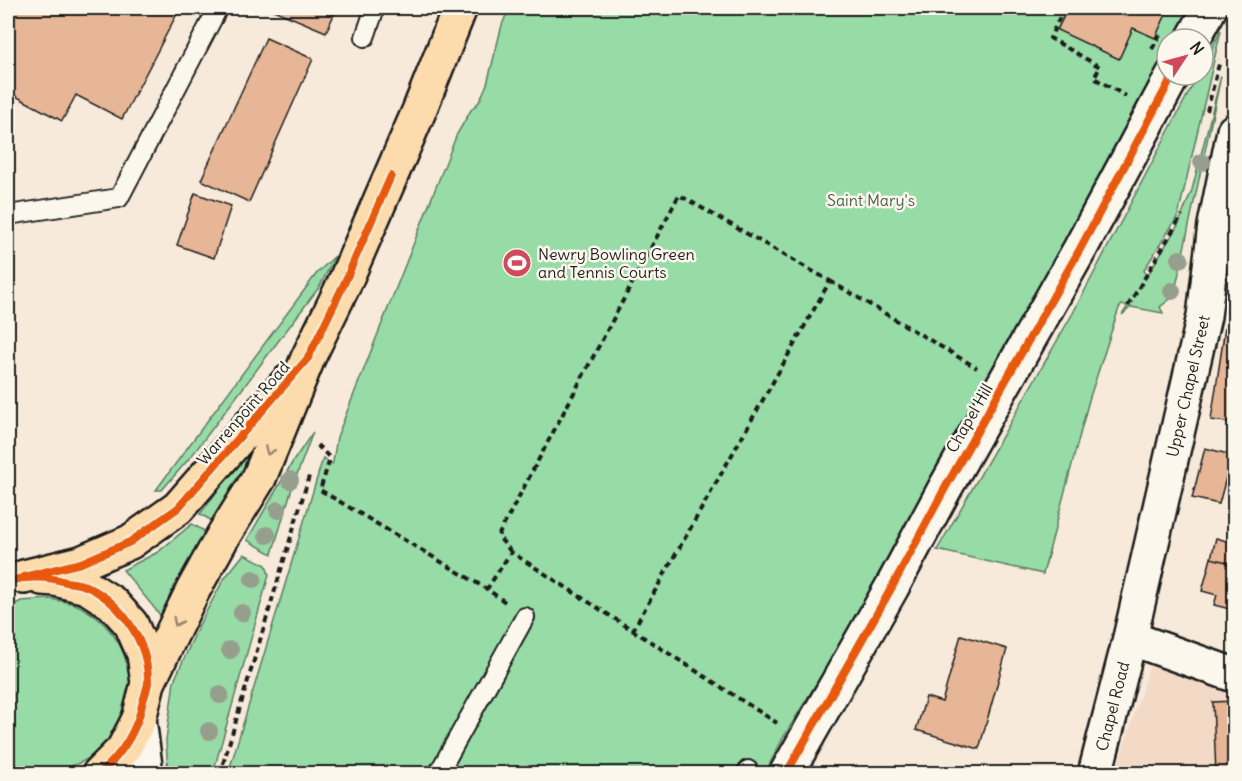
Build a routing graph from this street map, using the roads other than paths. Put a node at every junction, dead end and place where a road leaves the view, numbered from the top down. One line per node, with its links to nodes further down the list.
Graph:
1 (218, 8): 9 (lane)
2 (375, 8): 6 (lane)
3 (460, 8): 10 (highway, Warrenpoint Road)
4 (1209, 8): 5 (street)
5 (1199, 27)
6 (365, 37)
7 (1167, 87): 20 (street, Chapel Hill)
8 (1234, 131): 13 (street, Upper Chapel Street)
9 (8, 215)
10 (308, 358): 11 (highway, Warrenpoint Road); 15 (highway, Warrenpoint Road, one-way to 15)
11 (16, 579): 15 (highway)
12 (525, 616): 19 (lane)
13 (1130, 638): 14 (street); 21 (street, Chapel Road)
14 (1234, 675)
15 (148, 683): 16 (highway)
16 (139, 719): 17 (highway); 18 (street)
17 (99, 774)
18 (146, 774)
19 (438, 774)
20 (786, 774)
21 (1095, 774)

